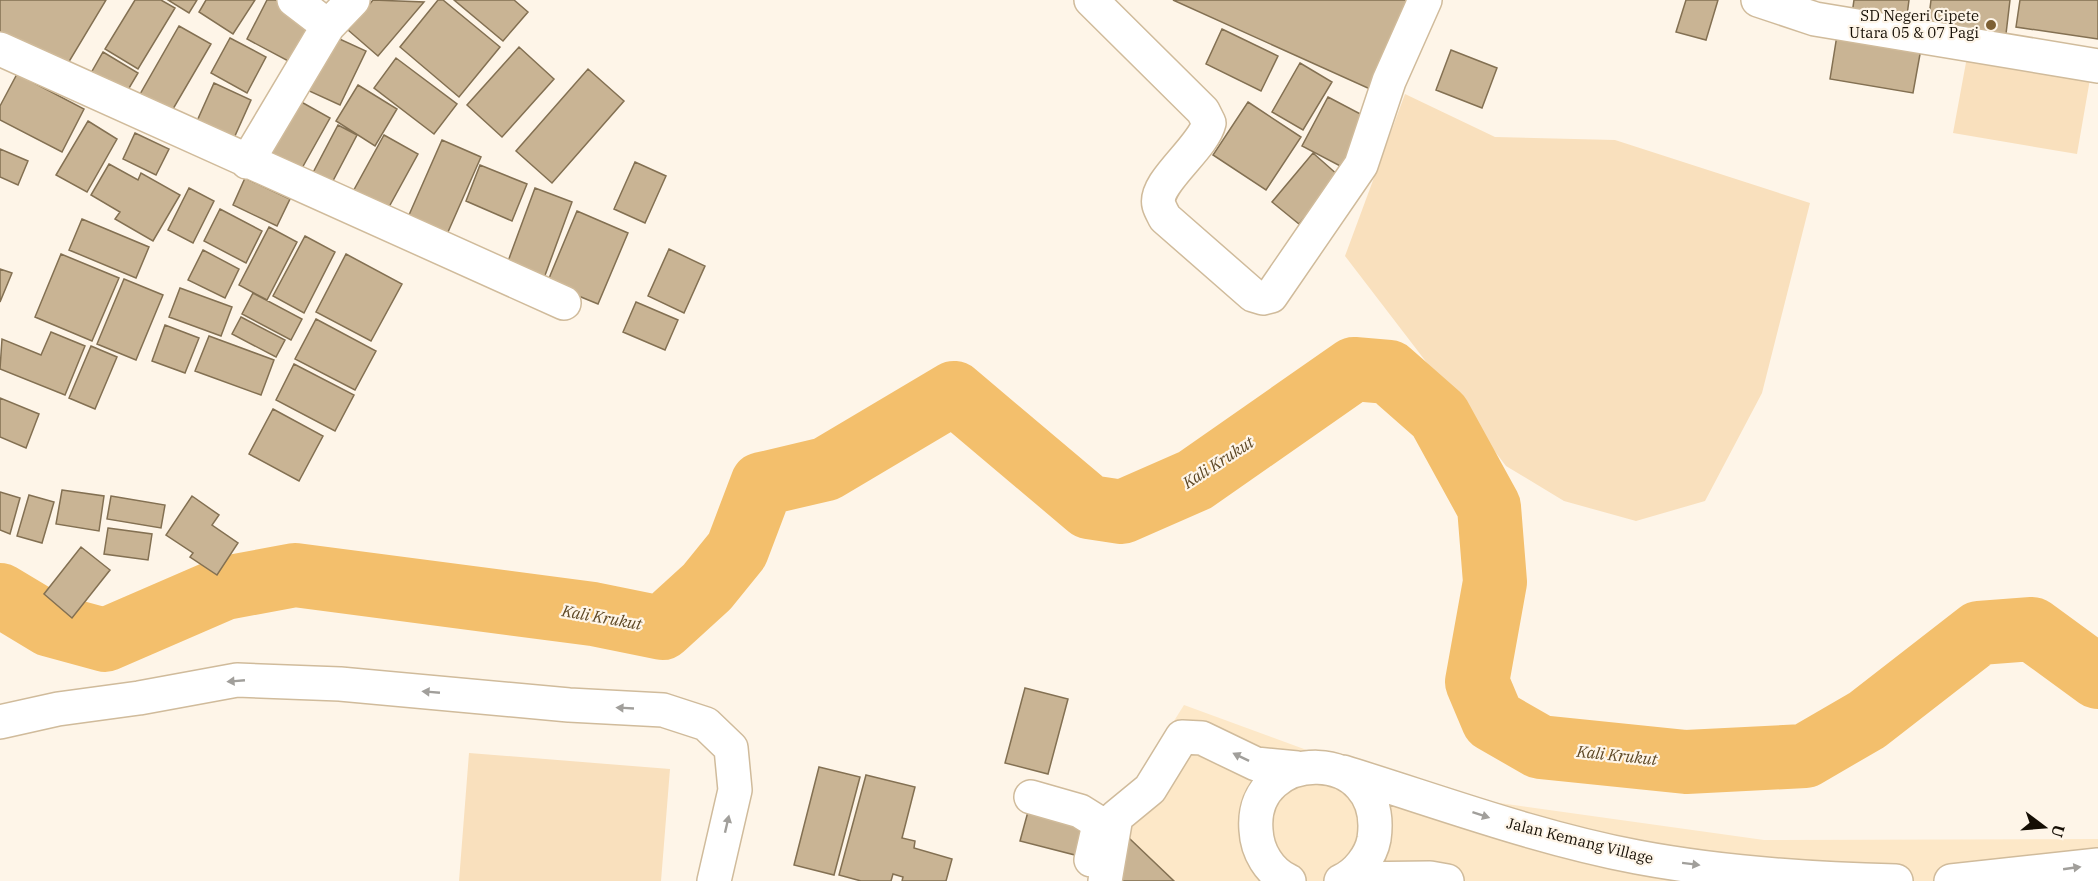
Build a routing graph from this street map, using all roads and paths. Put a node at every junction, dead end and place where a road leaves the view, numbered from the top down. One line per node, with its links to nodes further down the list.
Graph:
1 (294, 0): 6 (street)
2 (353, 0): 6 (street)
3 (1091, 0): 4 (street)
4 (1425, 0)
5 (1758, 0): 8 (street)
6 (328, 26): 9 (street)
7 (1, 52): 9 (street)
8 (2098, 66)
9 (247, 162): 10 (street)
10 (564, 303)
11 (0, 722): 18 (street, one-way to 11)
12 (1297, 768): 13 (street, Jalan Kemang Village); 16 (street); 20 (street, Jalan Kemang Village, one-way to 20)
13 (1343, 772): 17 (street); 22 (street, Jalan Kemang Village, one-way to 22)
14 (1031, 797): 19 (street)
15 (2098, 865): 23 (street, one-way to 15)
16 (1275, 875)
17 (1343, 880): 21 (street)
18 (714, 881)
19 (1086, 881)
20 (1105, 881)
21 (1447, 881)
22 (1896, 881)
23 (1951, 881)

